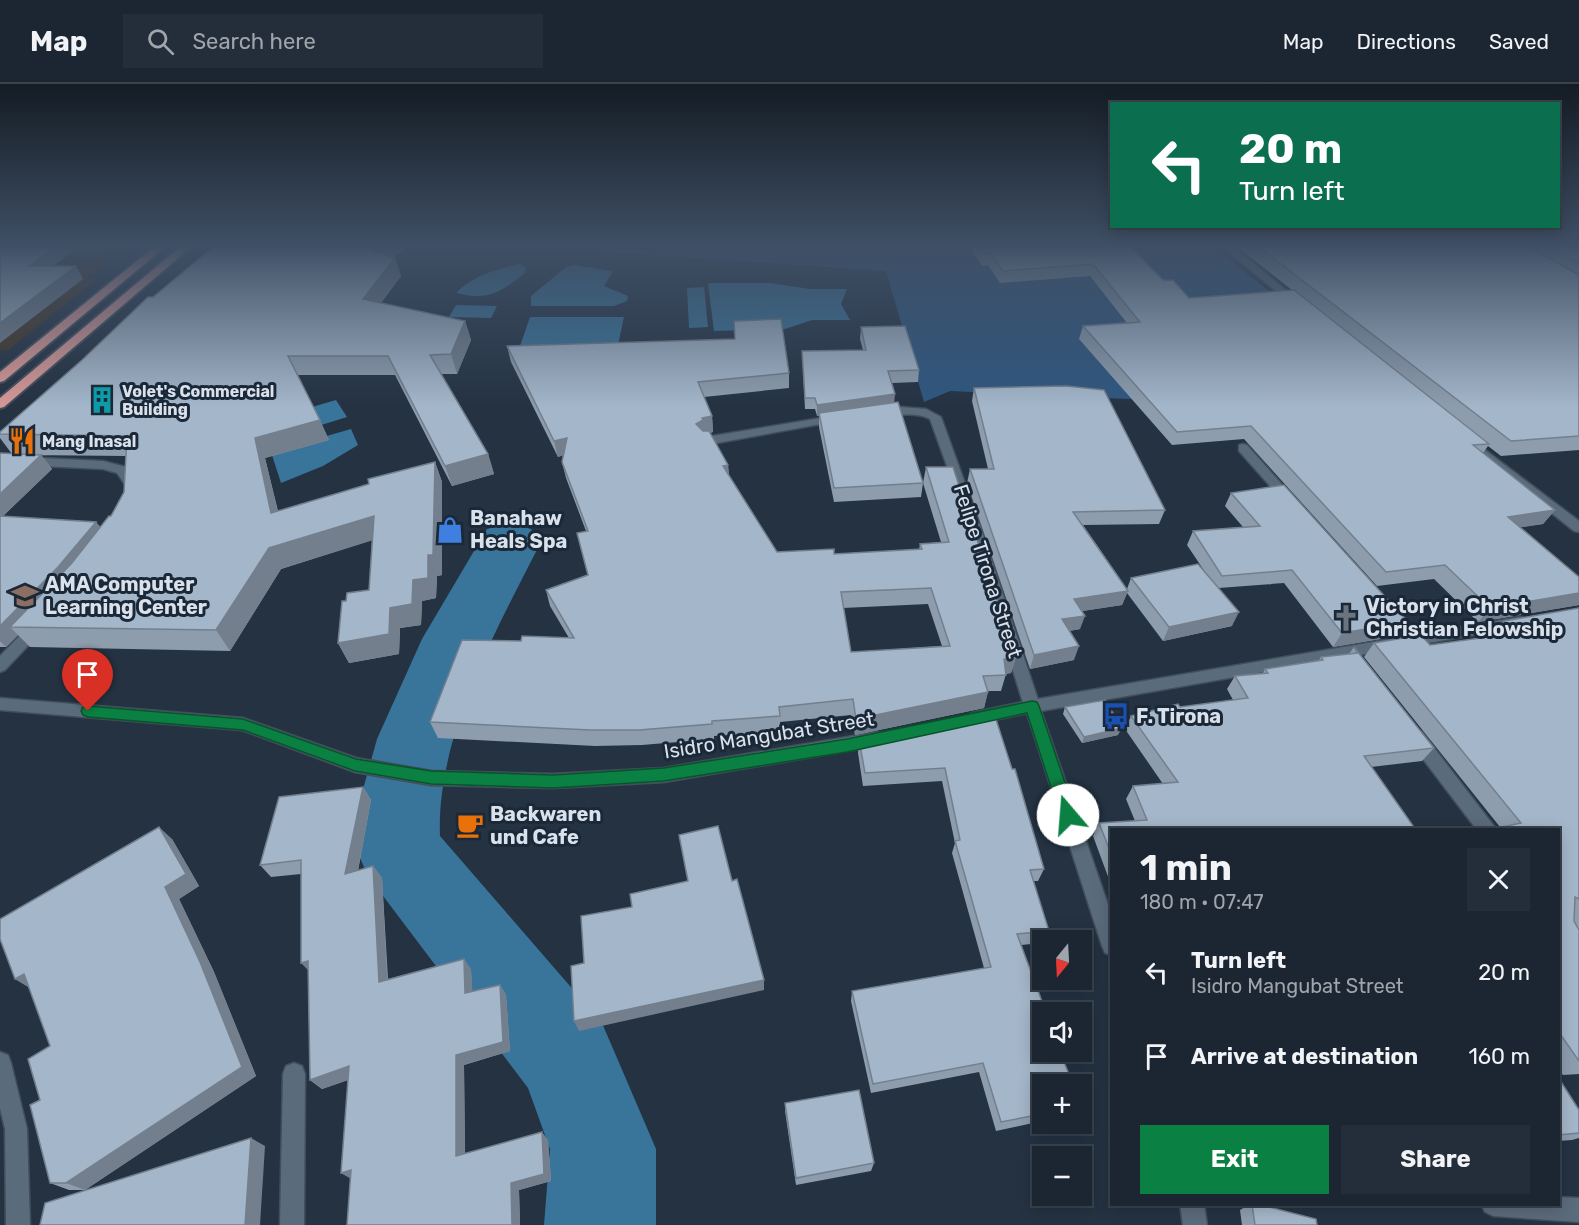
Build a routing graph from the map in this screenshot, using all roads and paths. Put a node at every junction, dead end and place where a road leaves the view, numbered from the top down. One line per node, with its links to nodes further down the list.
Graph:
1 (95, 300): 5 (highway)
2 (123, 300): 6 (highway)
3 (1293, 300): 4 (street)
4 (1306, 311)
5 (0, 378)
6 (0, 404)
7 (1460, 434): 13 (street)
8 (706, 441): 22 (street, Felipe Tirona Street)
9 (1243, 448): 12 (street)
10 (0, 460): 11 (street)
11 (130, 505)
12 (1297, 509)
13 (1579, 528)
14 (1382, 605): 17 (street)
15 (46, 616): 19 (street)
16 (1533, 620): 17 (street)
17 (1413, 640): 18 (street)
18 (1348, 651): 20 (street); 22 (street)
19 (0, 666)
20 (1363, 670)
21 (0, 704): 25 (street, Isidro Mangubat Street)
22 (1032, 706): 23 (street); 27 (street, Felipe Tirona Street)
23 (963, 721)
24 (1407, 726): 26 (street)
25 (893, 736)
26 (1486, 828)
27 (1110, 940)
28 (0, 1063): 33 (street)
29 (294, 1074): 34 (street)
30 (1192, 1206): 35 (street)
31 (1522, 1206): 32 (street)
32 (1579, 1210)
33 (18, 1225)
34 (292, 1225)
35 (1195, 1225)

